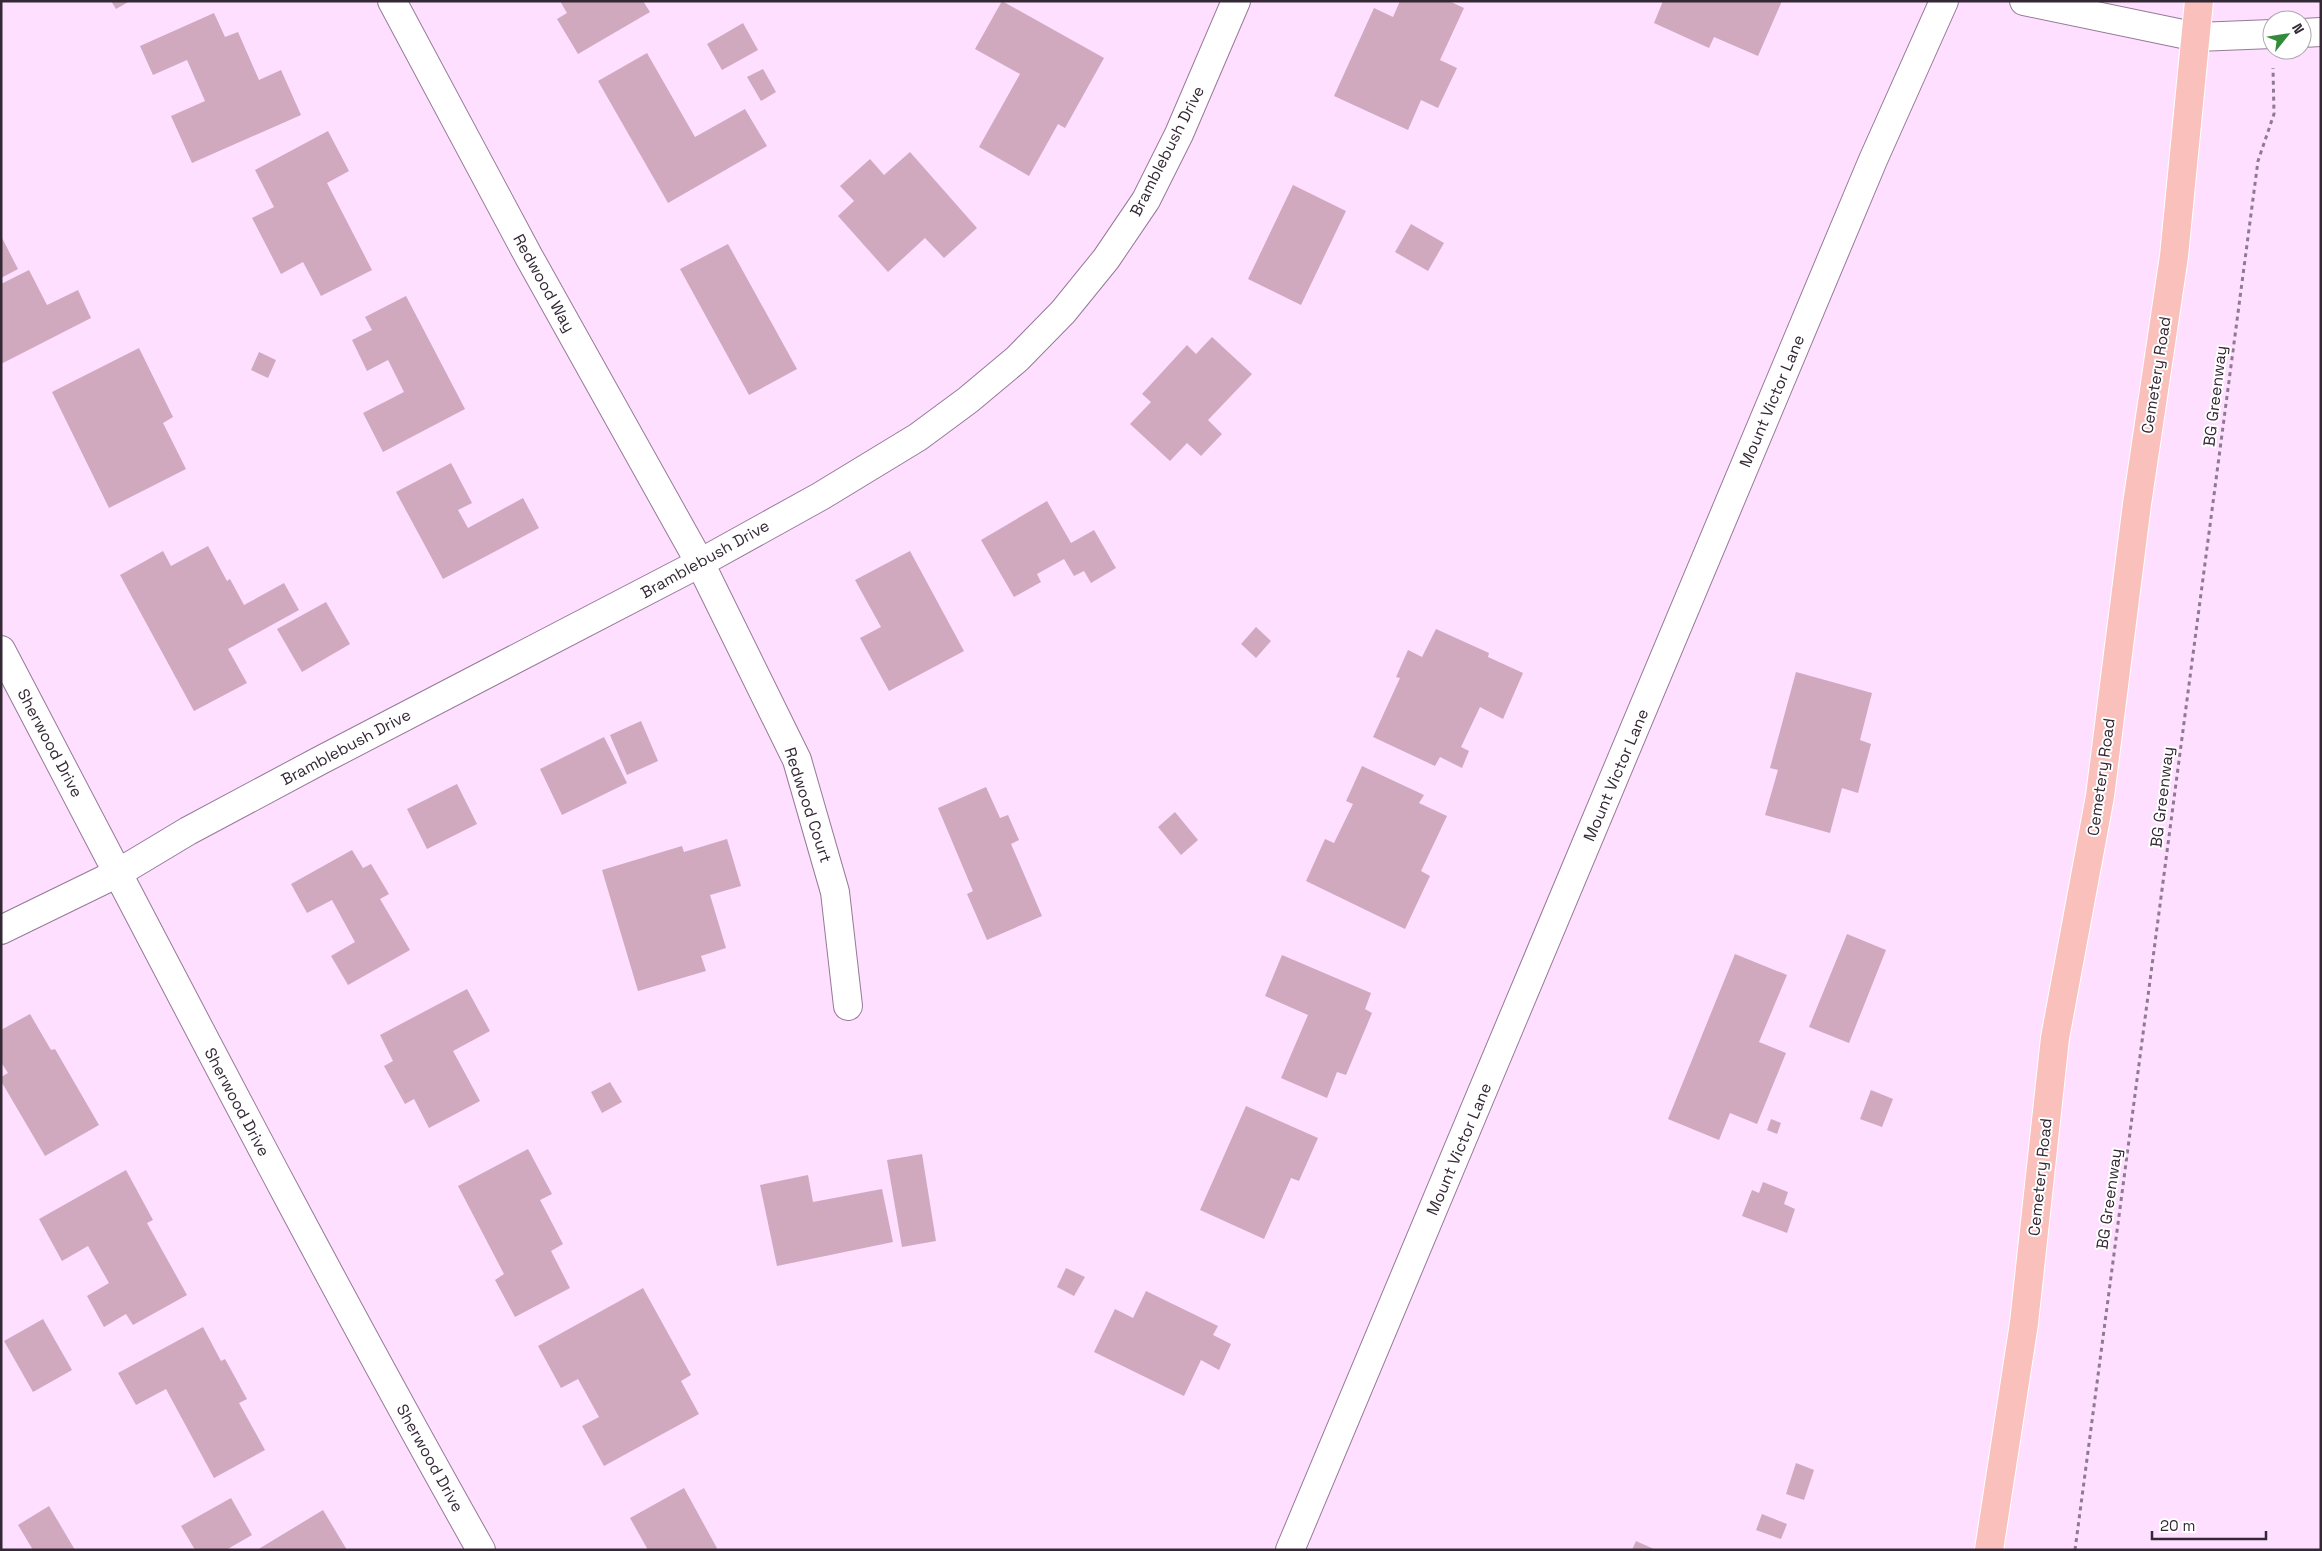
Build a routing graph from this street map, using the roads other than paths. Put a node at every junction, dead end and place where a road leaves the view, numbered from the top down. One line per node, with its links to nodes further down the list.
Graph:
1 (392, 1): 8 (street, Redwood Way)
2 (1236, 1): 8 (street, Bramblebush Drive)
3 (1944, 1): 14 (street, Mount Victor Lane)
4 (2024, 1): 6 (street)
5 (2200, 1): 6 (main road, Cemetery Road)
6 (2197, 37): 7 (street); 15 (main road, Cemetery Road)
7 (2262, 46)
8 (700, 563): 10 (street, Bramblebush Drive); 12 (street, Redwood Court)
9 (1, 650): 10 (street, Sherwood Drive)
10 (118, 873): 11 (street, Bramblebush Drive); 13 (street, Sherwood Drive)
11 (1, 930)
12 (848, 1006)
13 (481, 1550)
14 (1290, 1550)
15 (1989, 1550)

